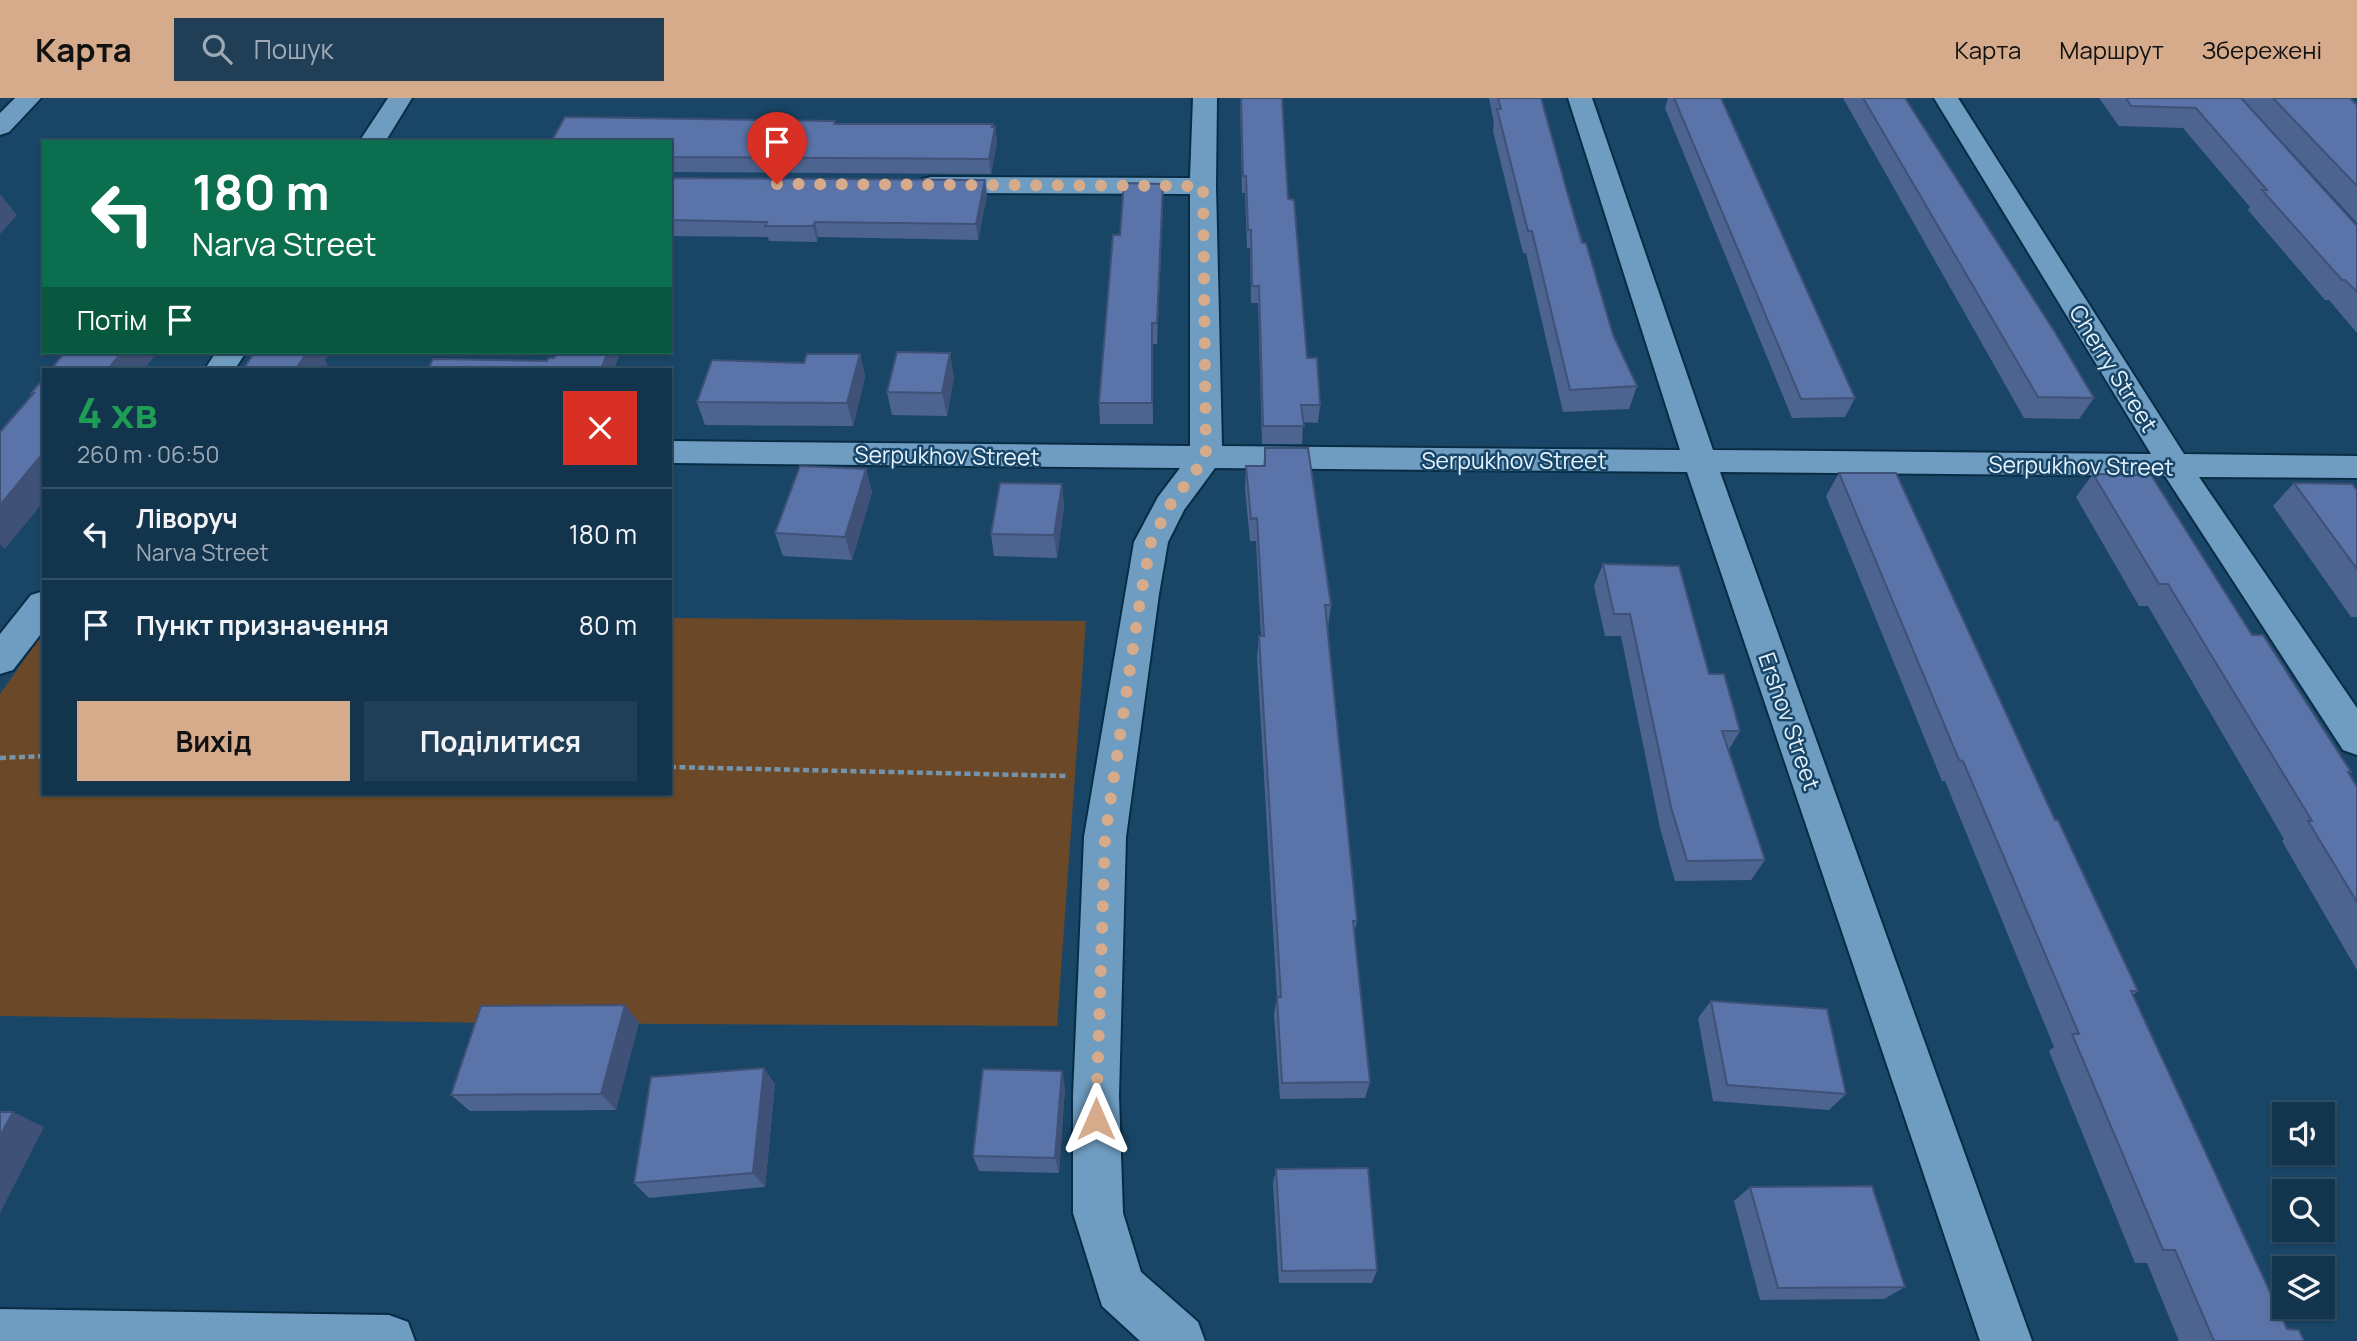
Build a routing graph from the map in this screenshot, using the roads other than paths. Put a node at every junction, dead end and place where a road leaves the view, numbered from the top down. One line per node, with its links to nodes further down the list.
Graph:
1 (29, 98): 6 (street)
2 (400, 98): 7 (street)
3 (1205, 98): 9 (street)
4 (1580, 98): 12 (street, Ershov Street)
5 (1946, 98): 13 (street, Cherry Street)
6 (0, 127)
7 (373, 140)
8 (902, 185): 9 (street)
9 (1203, 186): 11 (street)
10 (672, 452): 11 (street, Serpukhov Street)
11 (1206, 457): 12 (street, Serpukhov Street); 20 (street)
12 (1700, 461): 13 (street, Serpukhov Street); 21 (street, Ershov Street)
13 (2175, 466): 14 (street, Serpukhov Street); 17 (street, Cherry Street)
14 (2357, 467)
15 (42, 607): 16 (street)
16 (0, 660)
17 (2357, 740)
18 (0, 1335): 19 (street)
19 (389, 1341)
20 (1179, 1341)
21 (2007, 1341)

